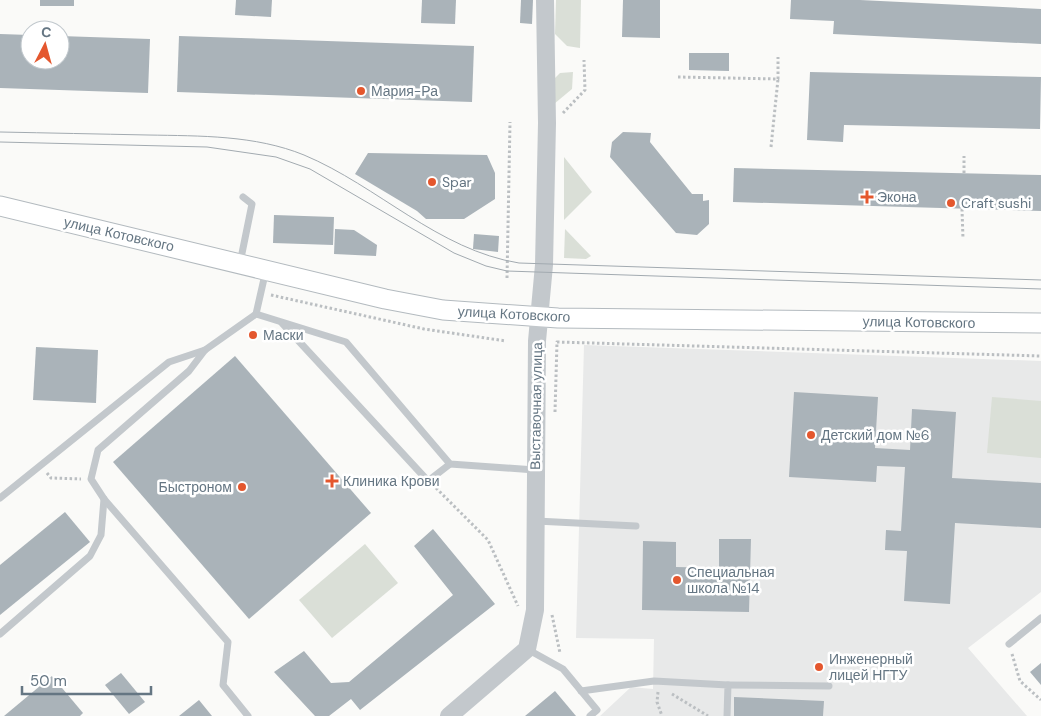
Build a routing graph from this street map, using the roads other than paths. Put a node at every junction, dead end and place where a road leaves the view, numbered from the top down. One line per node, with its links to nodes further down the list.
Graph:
1 (545, 0): 7 (street, Выставочная улица)
2 (243, 197): 4 (lane)
3 (0, 206): 4 (main road, улица Котовского)
4 (240, 263): 5 (main road, улица Котовского)
5 (266, 270): 6 (lane); 7 (main road, улица Котовского)
6 (256, 314): 8 (lane); 10 (lane)
7 (540, 316): 9 (main road, улица Котовского); 12 (street, Выставочная улица)
8 (281, 322): 11 (lane); 11 (lane)
9 (1041, 323)
10 (205, 350): 13 (lane); 14 (lane)
11 (450, 464): 12 (lane)
12 (535, 470): 15 (street, Выставочная улица)
13 (0, 498)
14 (104, 499): 18 (lane); 24 (lane)
15 (535, 521): 16 (lane); 20 (street, Выставочная улица)
16 (636, 526)
17 (1041, 618): 19 (lane)
18 (0, 634)
19 (1010, 644)
20 (527, 649): 23 (lane); 25 (street)
21 (728, 685): 22 (lane); 23 (lane); 27 (lane)
22 (829, 686)
23 (581, 691): 26 (lane)
24 (248, 716)
25 (449, 716)
26 (590, 716)
27 (727, 716)

